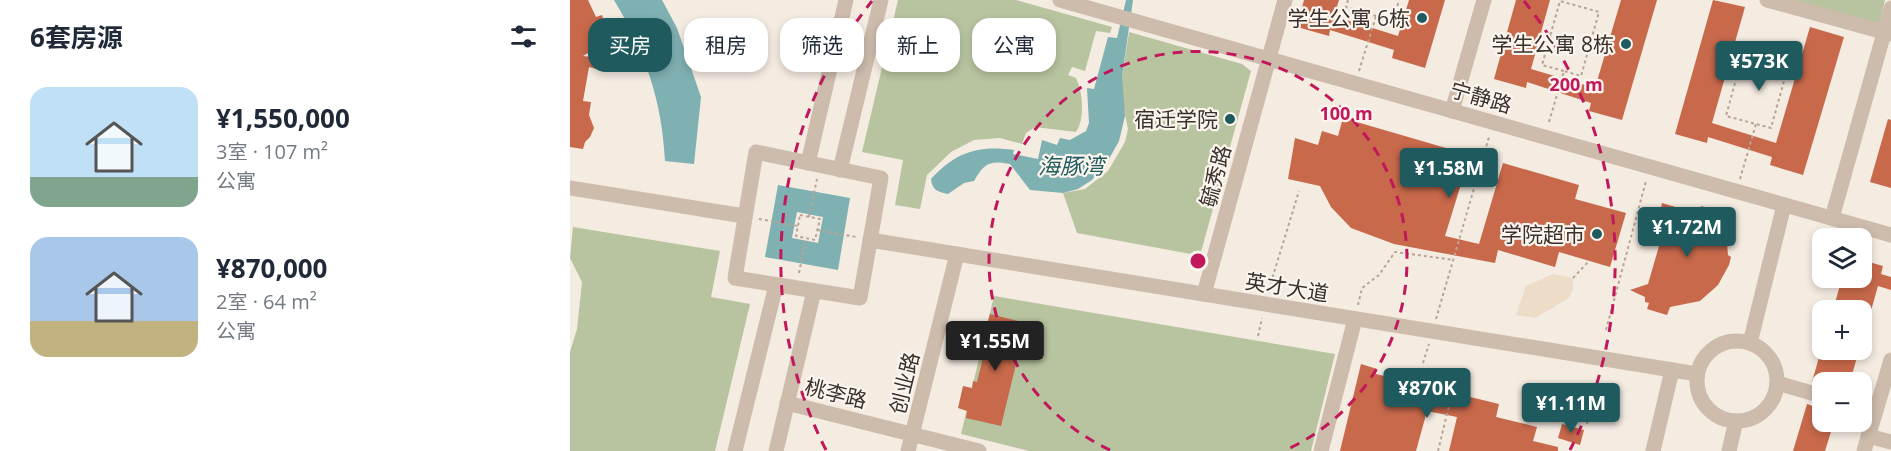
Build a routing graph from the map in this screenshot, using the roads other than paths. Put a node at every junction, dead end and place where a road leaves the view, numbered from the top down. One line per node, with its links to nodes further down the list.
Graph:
1 (846, 0): 12 (lane)
2 (881, 0): 13 (lane)
3 (1060, 0): 7 (lane, 宁静路)
4 (1285, 0): 10 (lane, 毓秀路)
5 (1484, 0): 11 (lane)
6 (1767, 0): 9 (lane)
7 (1084, 3): 10 (lane, 宁静路)
8 (1891, 8): 9 (lane)
9 (1888, 33): 17 (lane)
10 (1269, 59): 11 (lane, 宁静路); 23 (lane, 毓秀路)
11 (1452, 111): 15 (lane, 宁静路)
12 (808, 163): 13 (lane); 16 (lane)
13 (840, 170): 19 (lane)
14 (570, 188): 16 (lane)
15 (1784, 205): 17 (lane, 宁静路); 25 (lane)
16 (749, 217): 21 (lane)
17 (1832, 218): 18 (lane, 宁静路)
18 (1891, 235)
19 (870, 240): 20 (lane, 英才大道); 22 (lane)
20 (957, 254): 23 (lane, 英才大道); 34 (lane, 创业路)
21 (776, 285): 22 (lane); 37 (lane)
22 (814, 291): 32 (lane)
23 (1204, 294): 24 (lane, 英才大道)
24 (1355, 319): 27 (lane, 英才大道); 41 (lane)
25 (1750, 343): 28 (lane); 29 (lane)
26 (1891, 360): 31 (lane)
27 (1672, 370): 28 (lane, 英才大道); 42 (lane)
28 (1697, 374): 33 (lane)
29 (1777, 383): 30 (lane); 33 (lane)
30 (1812, 393)
31 (1872, 400)
32 (788, 403): 34 (lane, 桃李路); 38 (lane)
33 (1736, 421): 43 (lane)
34 (913, 434): 39 (lane, 创业路); 40 (lane, 桃李路)
35 (1891, 442): 36 (lane)
36 (1866, 444)
37 (735, 451)
38 (776, 451)
39 (908, 451)
40 (979, 451)
41 (1321, 451)
42 (1653, 451)
43 (1729, 451)

